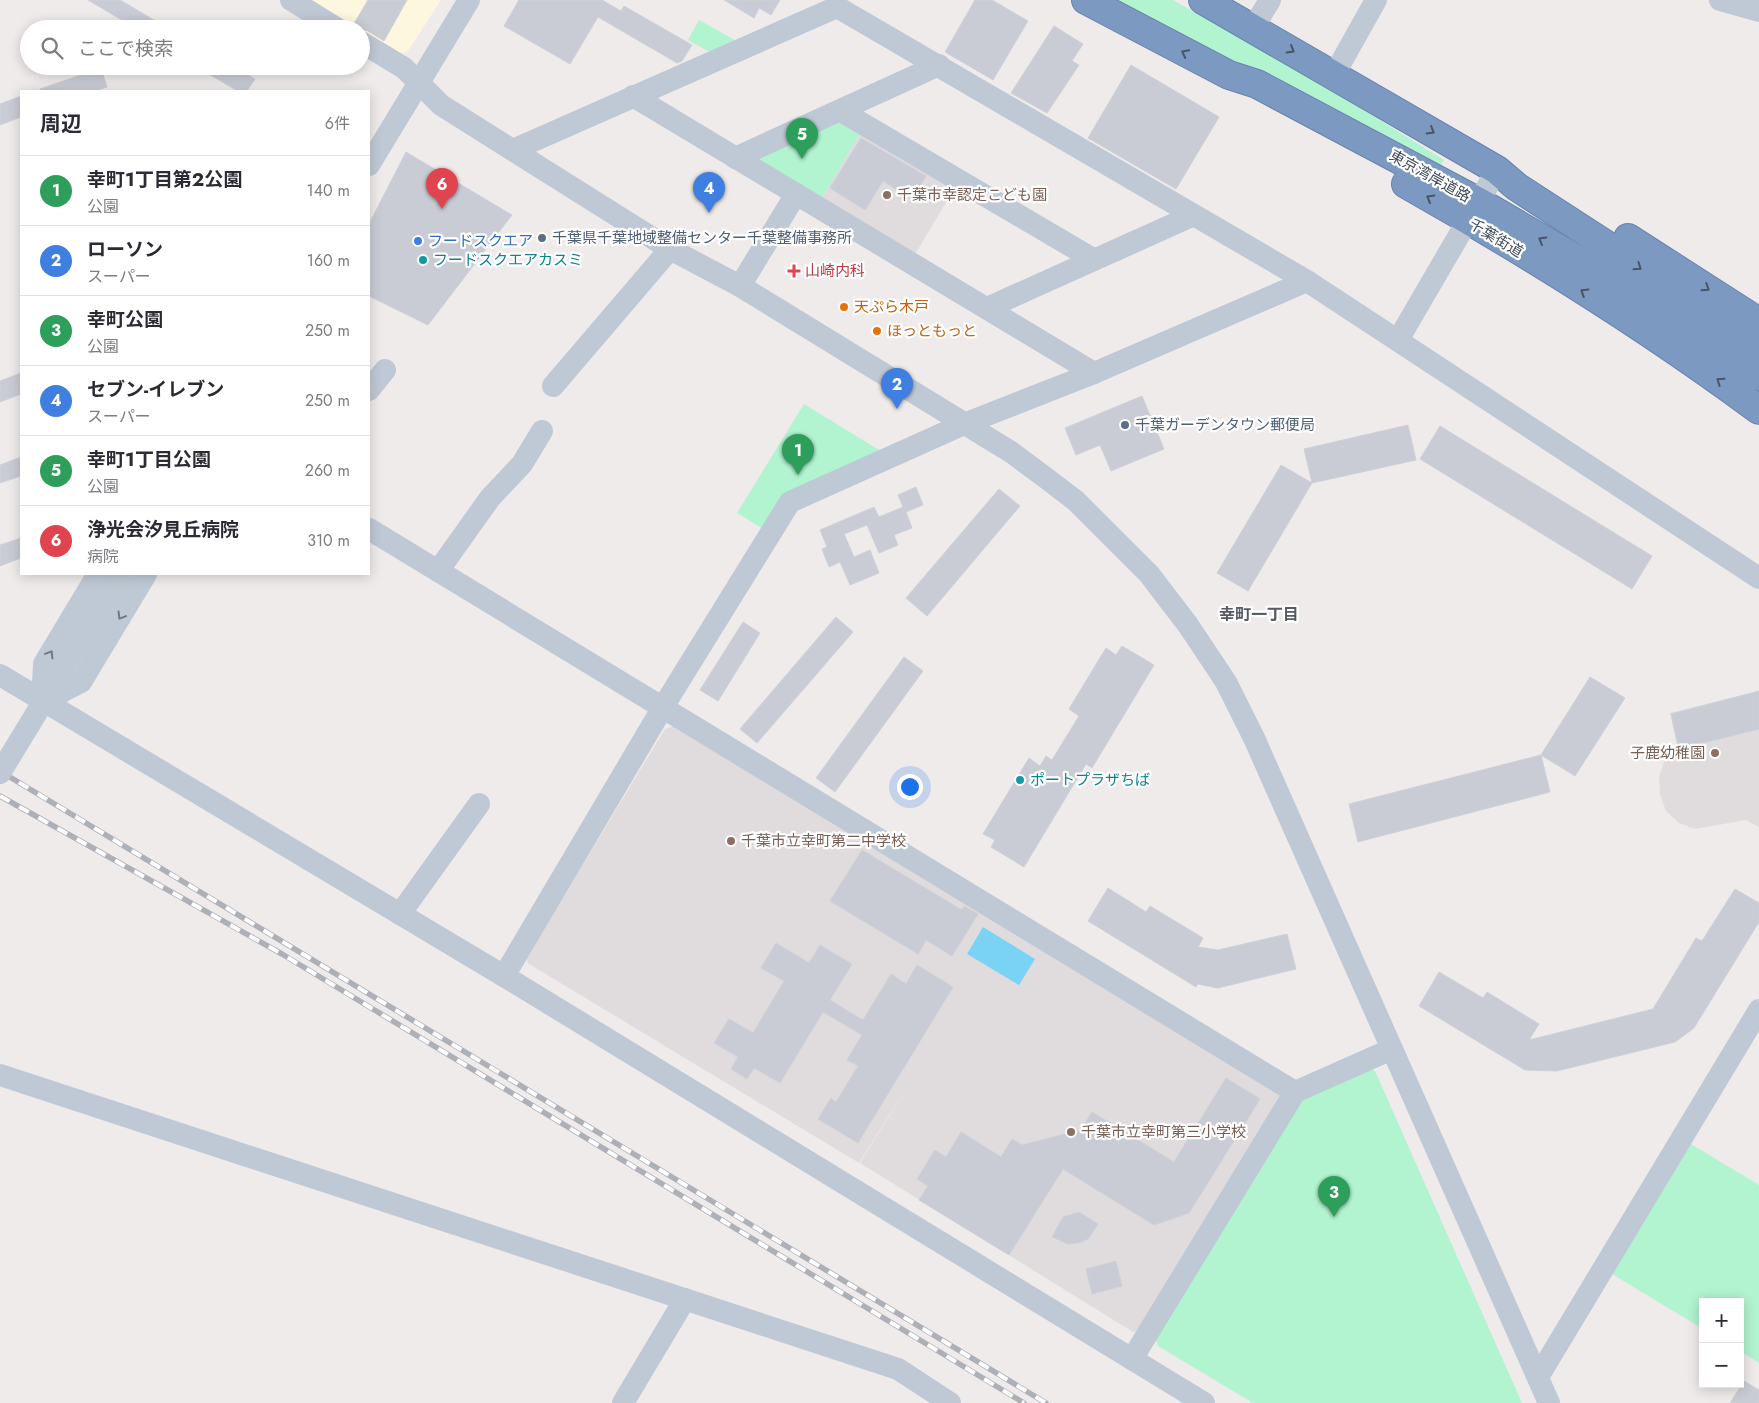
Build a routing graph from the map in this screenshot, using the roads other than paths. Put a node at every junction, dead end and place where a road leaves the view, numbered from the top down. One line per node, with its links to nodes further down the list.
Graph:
1 (291, 0): 9 (street)
2 (469, 0): 14 (street)
3 (1086, 0): 22 (highway, 千葉街道, one-way to 3)
4 (1202, 0): 10 (highway)
5 (1270, 0): 10 (street)
6 (1376, 0): 13 (street)
7 (1720, 0): 8 (street)
8 (1759, 12)
9 (323, 20)
10 (1253, 28): 13 (highway, one-way to 13)
11 (370, 47): 14 (street)
12 (940, 66): 15 (street); 16 (street); 23 (street)
13 (1334, 75): 20 (highway, one-way to 20)
14 (419, 83): 17 (street); 19 (street)
15 (633, 96): 17 (street); 18 (street)
16 (841, 111): 18 (street); 25 (street)
17 (514, 149): 24 (street)
18 (735, 158): 21 (street)
19 (370, 163)
20 (1497, 170): 22 (street); 29 (highway, one-way to 29); 31 (highway, one-way to 31)
21 (796, 194): 27 (street); 28 (street)
22 (1473, 211): 30 (street); 34 (highway, 東京湾岸道路, one-way to 22); 37 (highway, 千葉街道, one-way to 22)
23 (1194, 215): 25 (street); 26 (street)
24 (670, 249): 27 (street); 35 (street)
25 (1093, 259): 28 (street)
26 (1307, 281): 30 (street); 33 (street)
27 (740, 286): 38 (street)
28 (986, 308): 33 (street)
29 (1759, 322)
30 (1398, 340): 45 (street)
31 (1759, 350)
32 (386, 370): 36 (street)
33 (1094, 373): 38 (street)
34 (1759, 376)
35 (553, 386)
36 (370, 389)
37 (1759, 410)
38 (964, 424): 48 (street); 54 (street)
39 (542, 431): 41 (street)
40 (370, 530): 41 (street)
41 (438, 572): 48 (street)
42 (97, 575): 47 (street, one-way to 42)
43 (119, 575): 49 (street, bridge)
44 (145, 575): 47 (street, one-way to 47)
45 (1759, 578)
46 (0, 675): 47 (street)
47 (42, 702): 51 (street)
48 (663, 707): 52 (street); 56 (street)
49 (0, 773)
50 (479, 804): 51 (street)
51 (400, 914): 52 (street)
52 (504, 976): 58 (street)
53 (1759, 1010): 59 (street)
54 (1392, 1049): 56 (street); 59 (street)
55 (0, 1075): 57 (street)
56 (1295, 1092): 58 (street)
57 (685, 1299): 60 (street); 61 (street)
58 (1132, 1359): 62 (street)
59 (1538, 1377): 63 (street)
60 (623, 1403)
61 (950, 1403)
62 (1204, 1403)
63 (1549, 1403)

